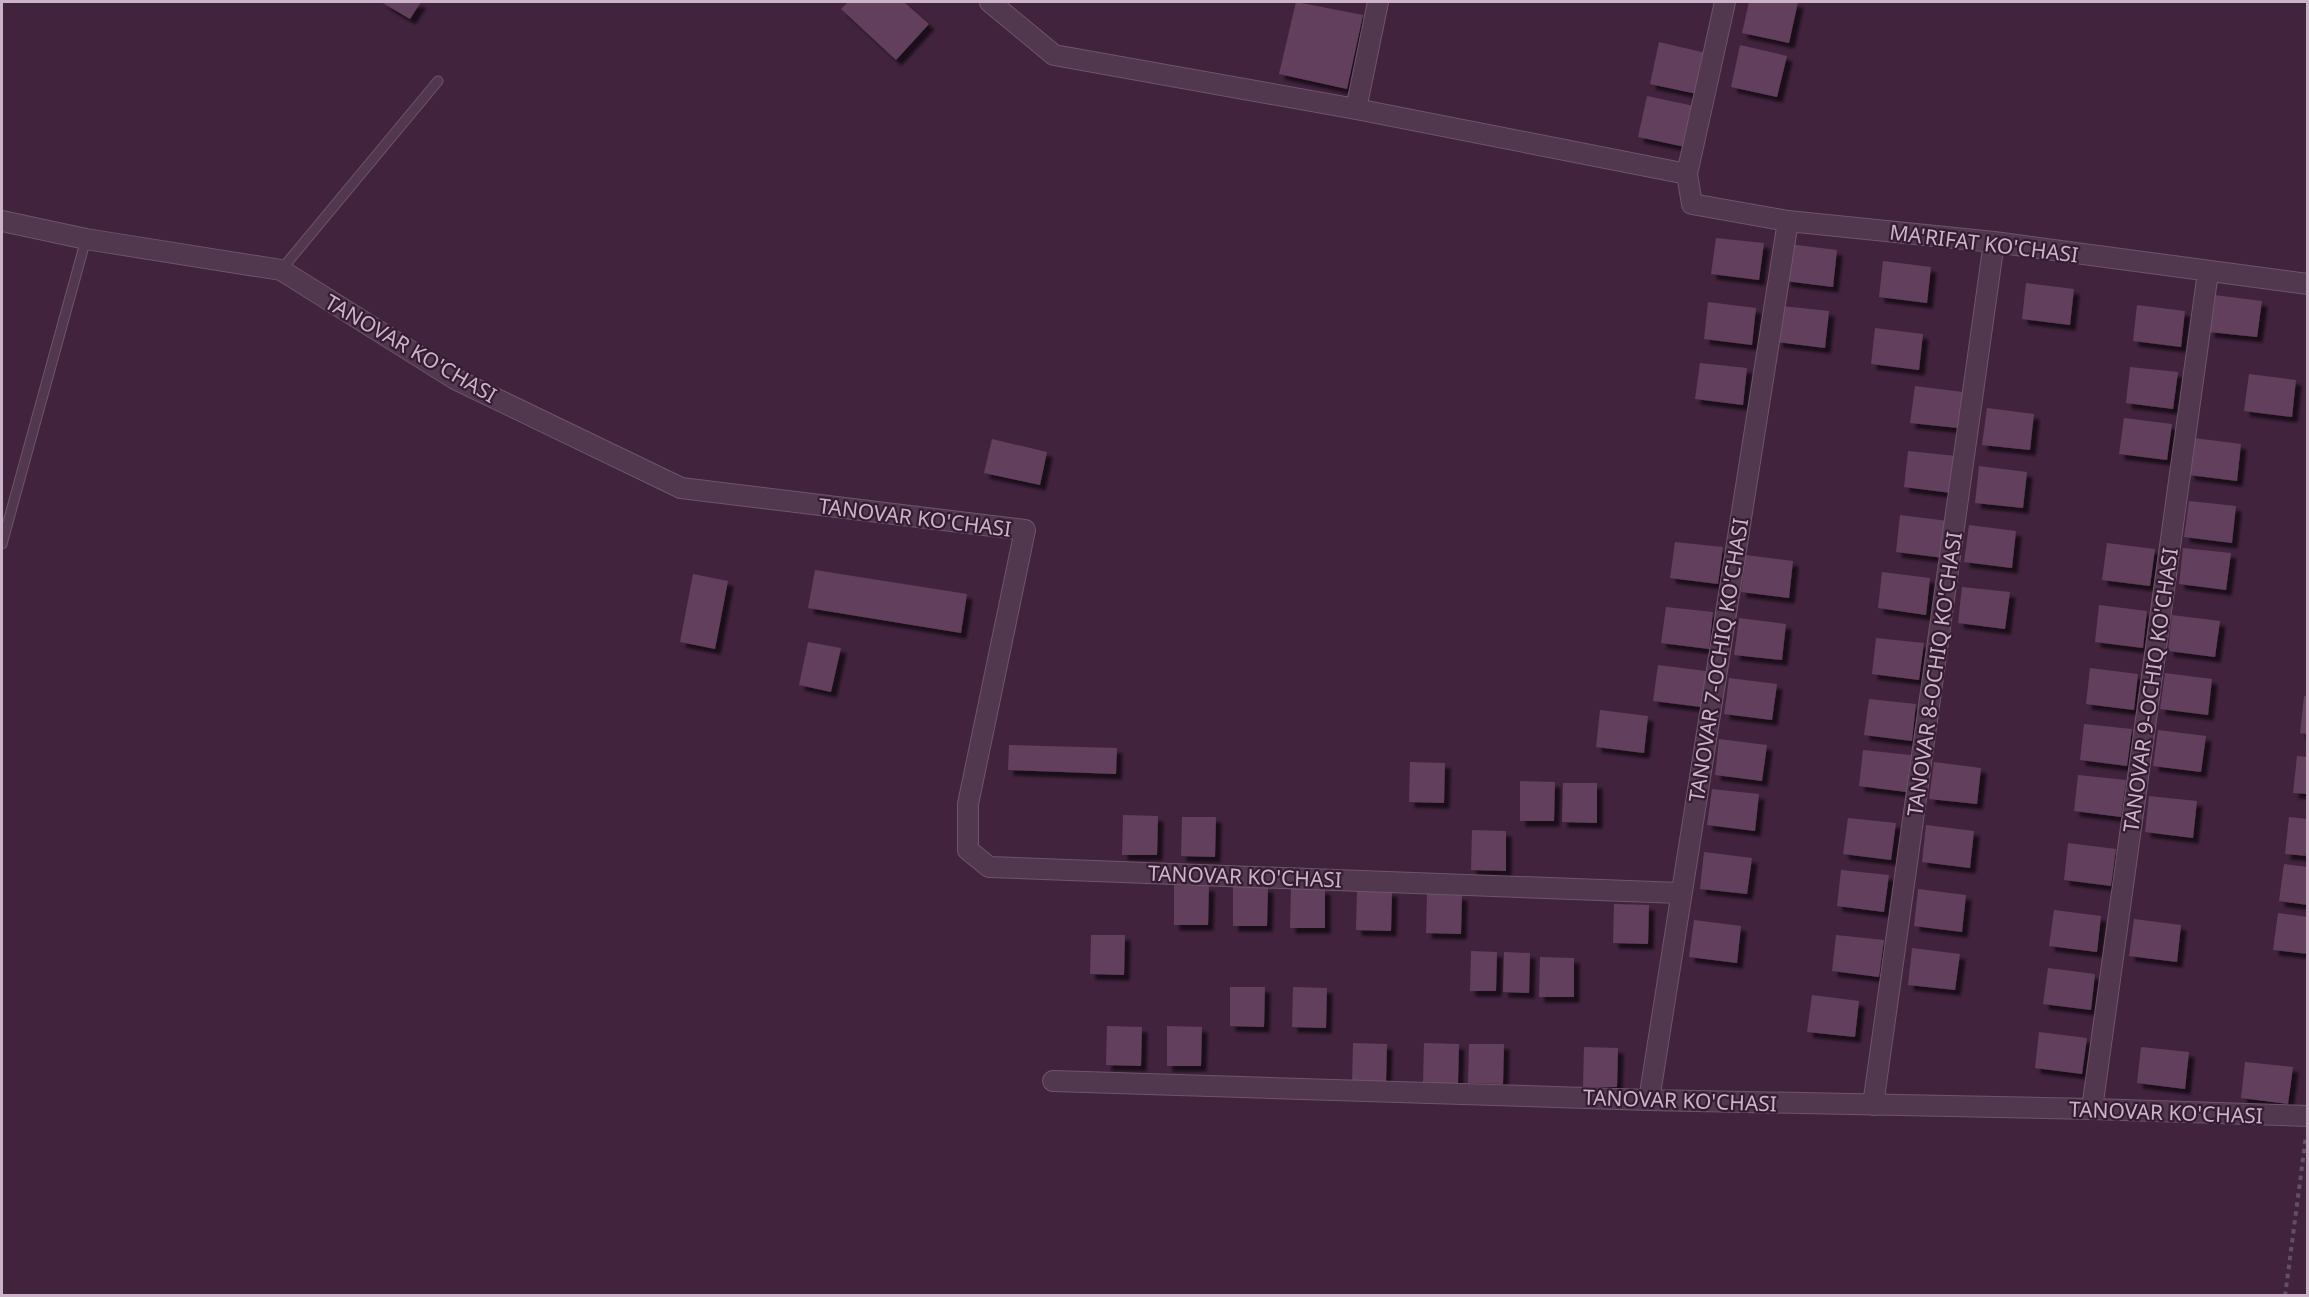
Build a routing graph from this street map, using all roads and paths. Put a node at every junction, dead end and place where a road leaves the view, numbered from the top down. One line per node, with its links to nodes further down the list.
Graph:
1 (990, 2): 5 (street)
2 (1378, 2): 5 (street)
3 (1725, 2): 6 (street)
4 (438, 81): 11 (lane)
5 (1356, 110): 6 (street)
6 (1687, 174): 8 (street, MA'RIFAT KO'CHASI)
7 (2, 221): 9 (street, TANOVAR KO'CHASI)
8 (1788, 221): 10 (street, MA'RIFAT KO'CHASI); 15 (street, TANOVAR 7-OCHIQ KO'CHASI)
9 (86, 239): 11 (street, TANOVAR KO'CHASI); 14 (lane)
10 (1994, 242): 12 (street, MA'RIFAT KO'CHASI); 18 (street, TANOVAR 8-OCHIQ KO'CHASI)
11 (280, 270): 15 (street, TANOVAR KO'CHASI)
12 (2208, 272): 13 (street, MA'RIFAT KO'CHASI); 19 (street, TANOVAR 9-OCHIQ KO'CHASI)
13 (2307, 284)
14 (2, 544)
15 (1680, 893): 17 (street, TANOVAR 7-OCHIQ KO'CHASI)
16 (1053, 1081): 17 (street, TANOVAR KO'CHASI)
17 (1649, 1100): 18 (street, TANOVAR KO'CHASI)
18 (1873, 1105): 19 (street, TANOVAR KO'CHASI)
19 (2092, 1109): 20 (street, TANOVAR KO'CHASI)
20 (2307, 1116)
21 (2307, 1124): 22 (path)
22 (2285, 1296)

